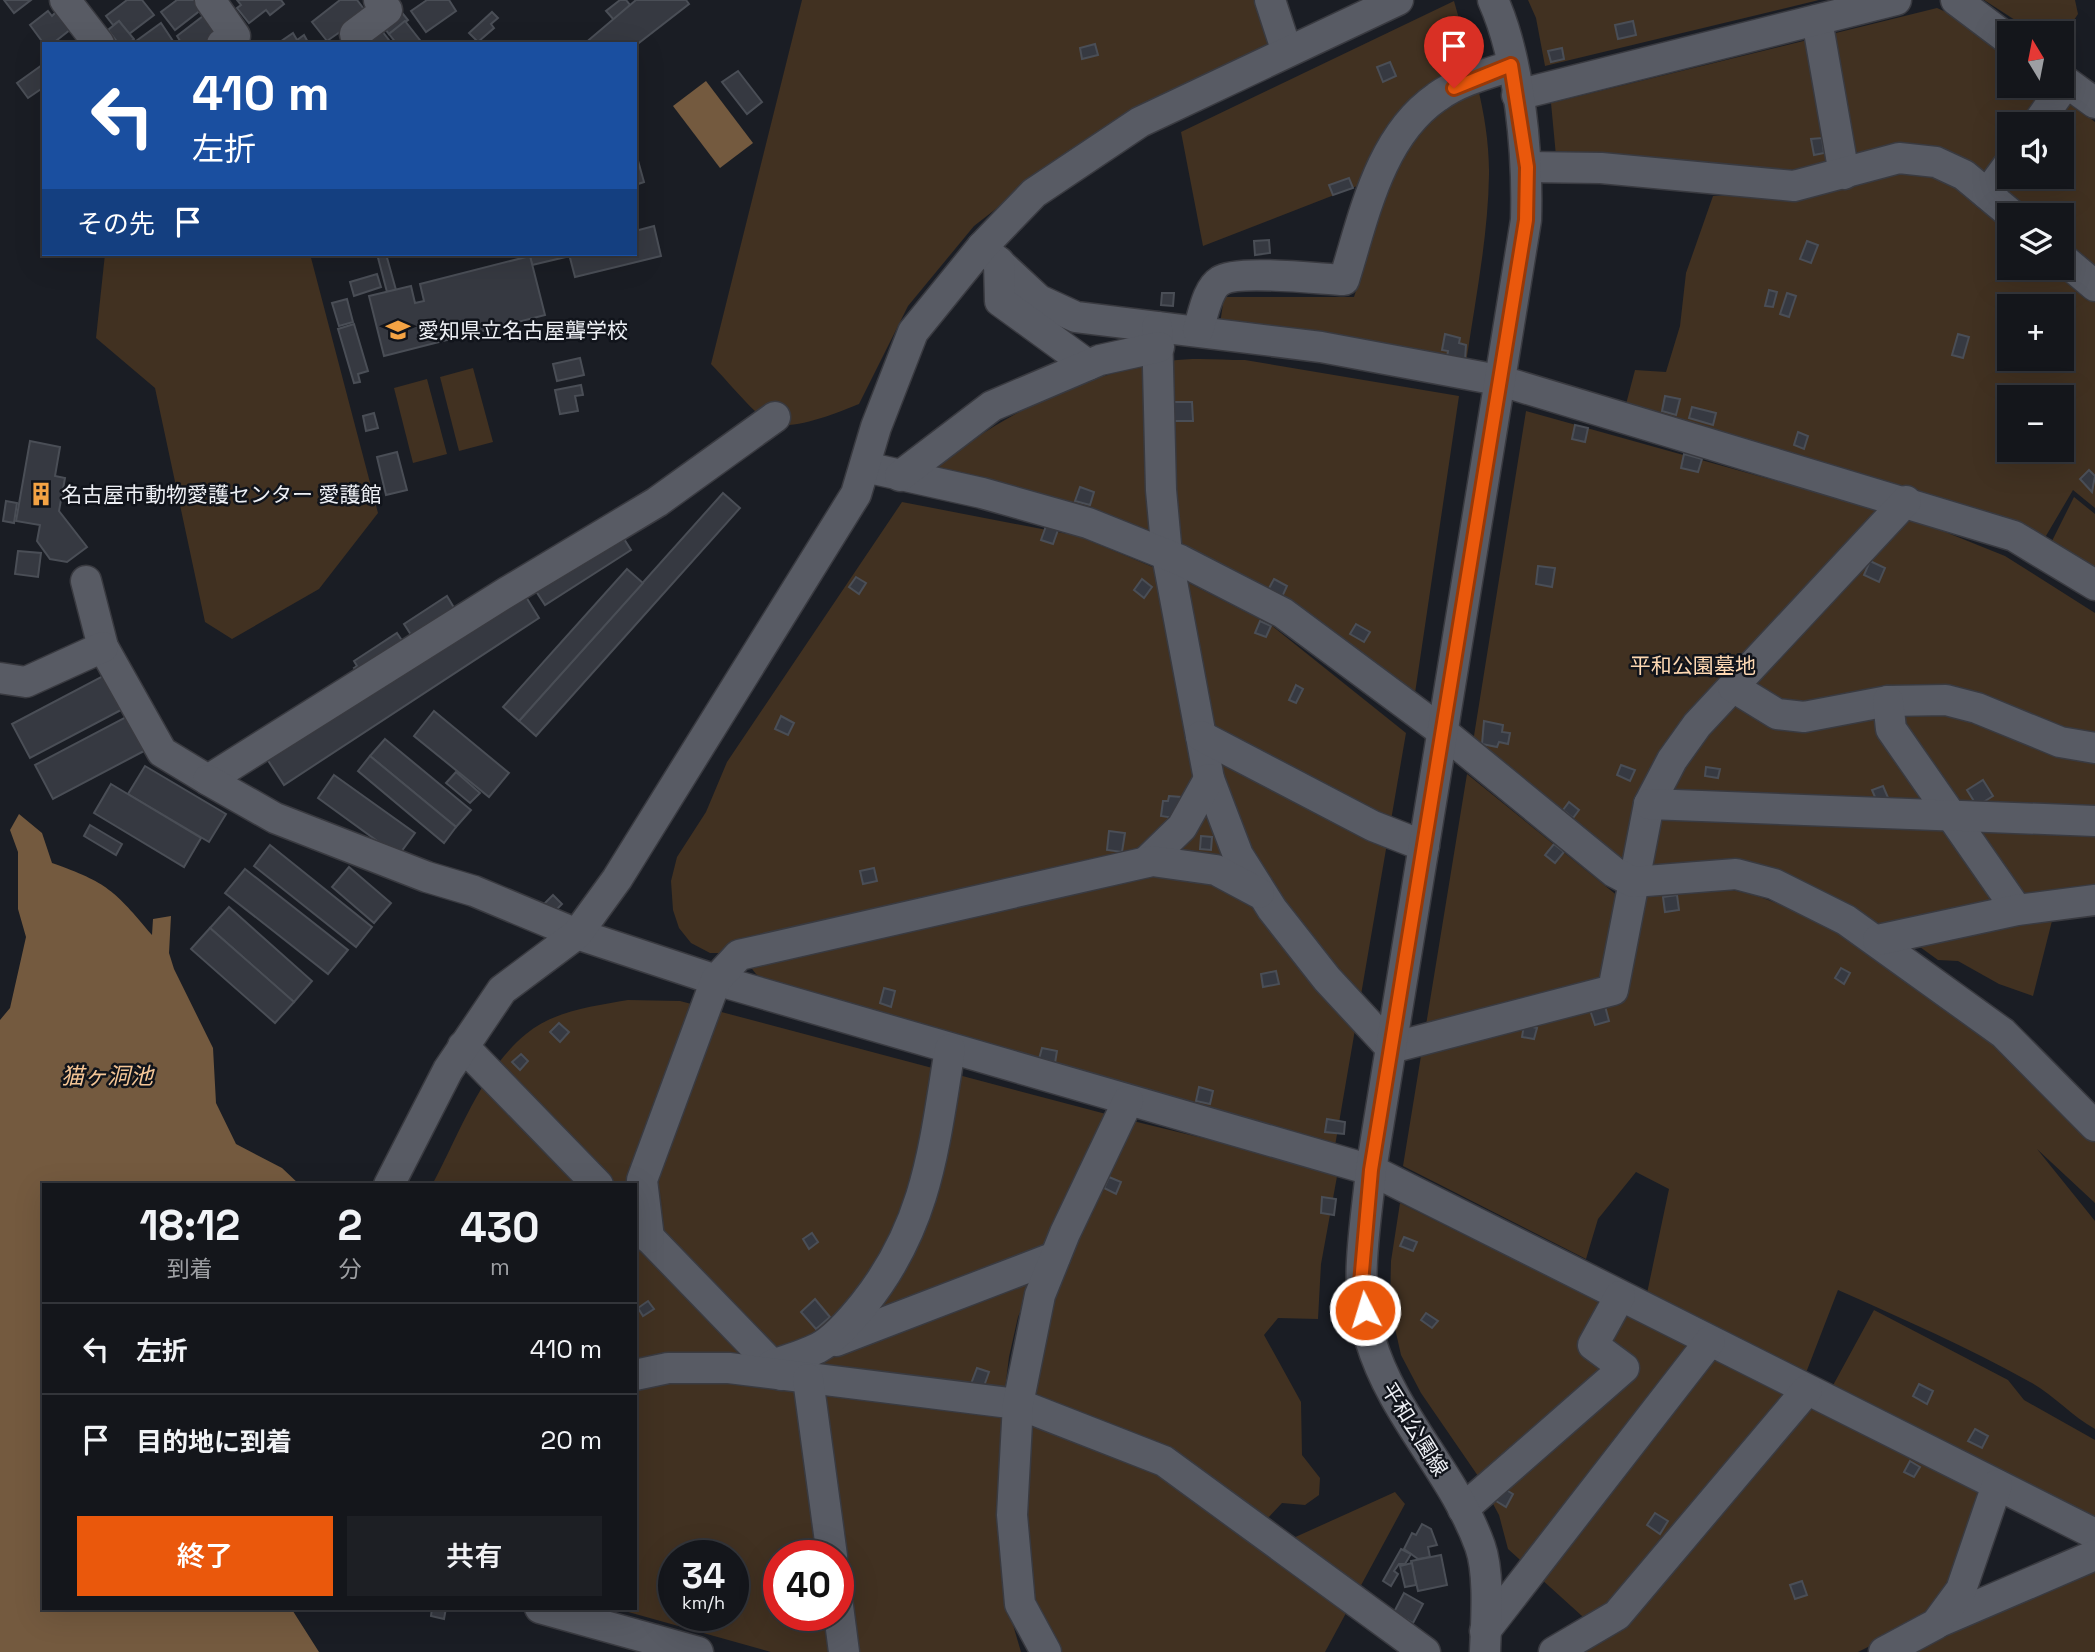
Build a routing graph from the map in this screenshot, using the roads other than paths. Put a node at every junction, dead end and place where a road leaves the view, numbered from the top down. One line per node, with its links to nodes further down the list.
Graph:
1 (65, 0): 12 (street)
2 (210, 0): 13 (street)
3 (379, 0): 11 (street)
4 (1270, 0): 14 (street)
5 (1398, 0): 14 (street)
6 (1493, 0): 15 (street, 平和公園線)
7 (1896, 0): 9 (street)
8 (1956, 0): 10 (street)
9 (1811, 14): 17 (street); 20 (street)
10 (1997, 31)
11 (355, 34)
12 (97, 42)
13 (225, 42)
14 (1287, 52): 24 (street)
15 (1511, 65): 17 (street, 平和公園線); 27 (street)
16 (2074, 88): 18 (street)
17 (1517, 95): 19 (street, 平和公園線)
18 (2095, 103)
19 (1527, 167): 20 (street); 30 (street, 平和公園線)
20 (1844, 174): 22 (street)
21 (1997, 180): 22 (street)
22 (1987, 194): 23 (street)
23 (1998, 203)
24 (990, 255): 28 (street); 29 (street); 32 (street)
25 (2074, 268): 26 (street)
26 (2095, 286)
27 (1198, 330): 28 (street); 30 (street)
28 (1158, 337): 29 (street); 35 (street)
29 (1087, 365): 33 (street)
30 (1498, 380): 34 (street); 42 (street, 平和公園線)
31 (775, 417): 46 (street)
32 (865, 467): 33 (street); 56 (street)
33 (900, 477): 35 (street)
34 (1906, 501): 37 (street); 40 (street)
35 (1167, 555): 42 (street); 43 (street)
36 (86, 581): 38 (street)
37 (2095, 585)
38 (103, 647): 39 (street); 46 (street)
39 (0, 678)
40 (1733, 687): 41 (street); 47 (street)
41 (1888, 701): 44 (street); 48 (street)
42 (1443, 732): 50 (street, 平和公園線); 52 (street)
43 (1201, 736): 45 (street); 50 (street)
44 (2090, 755)
45 (1209, 779): 51 (street); 53 (street)
46 (208, 780): 56 (street)
47 (1649, 804): 48 (street); 52 (street)
48 (1951, 816): 49 (street); 55 (street)
49 (2095, 821)
50 (1424, 846): 60 (street, 平和公園線)
51 (1146, 862): 53 (street); 58 (street)
52 (1633, 882): 57 (street); 60 (street)
53 (1263, 895): 60 (street)
54 (2095, 900): 55 (street)
55 (2017, 910): 57 (street)
56 (577, 934): 58 (street); 59 (street)
57 (1878, 940): 63 (street)
58 (716, 980): 61 (street); 67 (street)
59 (464, 1046): 65 (street); 66 (street)
60 (1391, 1048): 64 (street, 平和公園線)
61 (950, 1049): 62 (street); 71 (street)
62 (1128, 1101): 64 (street); 68 (street)
63 (2095, 1126)
64 (1371, 1170): 69 (street); 77 (street, 平和公園線)
65 (390, 1183)
66 (596, 1183)
67 (642, 1231): 72 (street)
68 (1055, 1257): 71 (street); 75 (street)
69 (1619, 1296): 70 (street); 77 (street)
70 (1710, 1341): 74 (street); 84 (street)
71 (819, 1348): 72 (street)
72 (787, 1373): 73 (street); 75 (street); 79 (street)
73 (637, 1375)
74 (1807, 1390): 76 (street); 89 (street)
75 (1018, 1404): 87 (street); 88 (street)
76 (1997, 1485): 78 (street); 82 (street)
77 (1463, 1509): 84 (street, 平和公園線)
78 (2095, 1534)
79 (828, 1540)
80 (2095, 1555): 82 (street)
81 (557, 1611): 85 (street)
82 (1936, 1624): 90 (street)
83 (841, 1631): 86 (street)
84 (1485, 1641)
85 (698, 1652)
86 (844, 1652)
87 (1046, 1652)
88 (1425, 1652)
89 (1554, 1652)
90 (1884, 1652)

